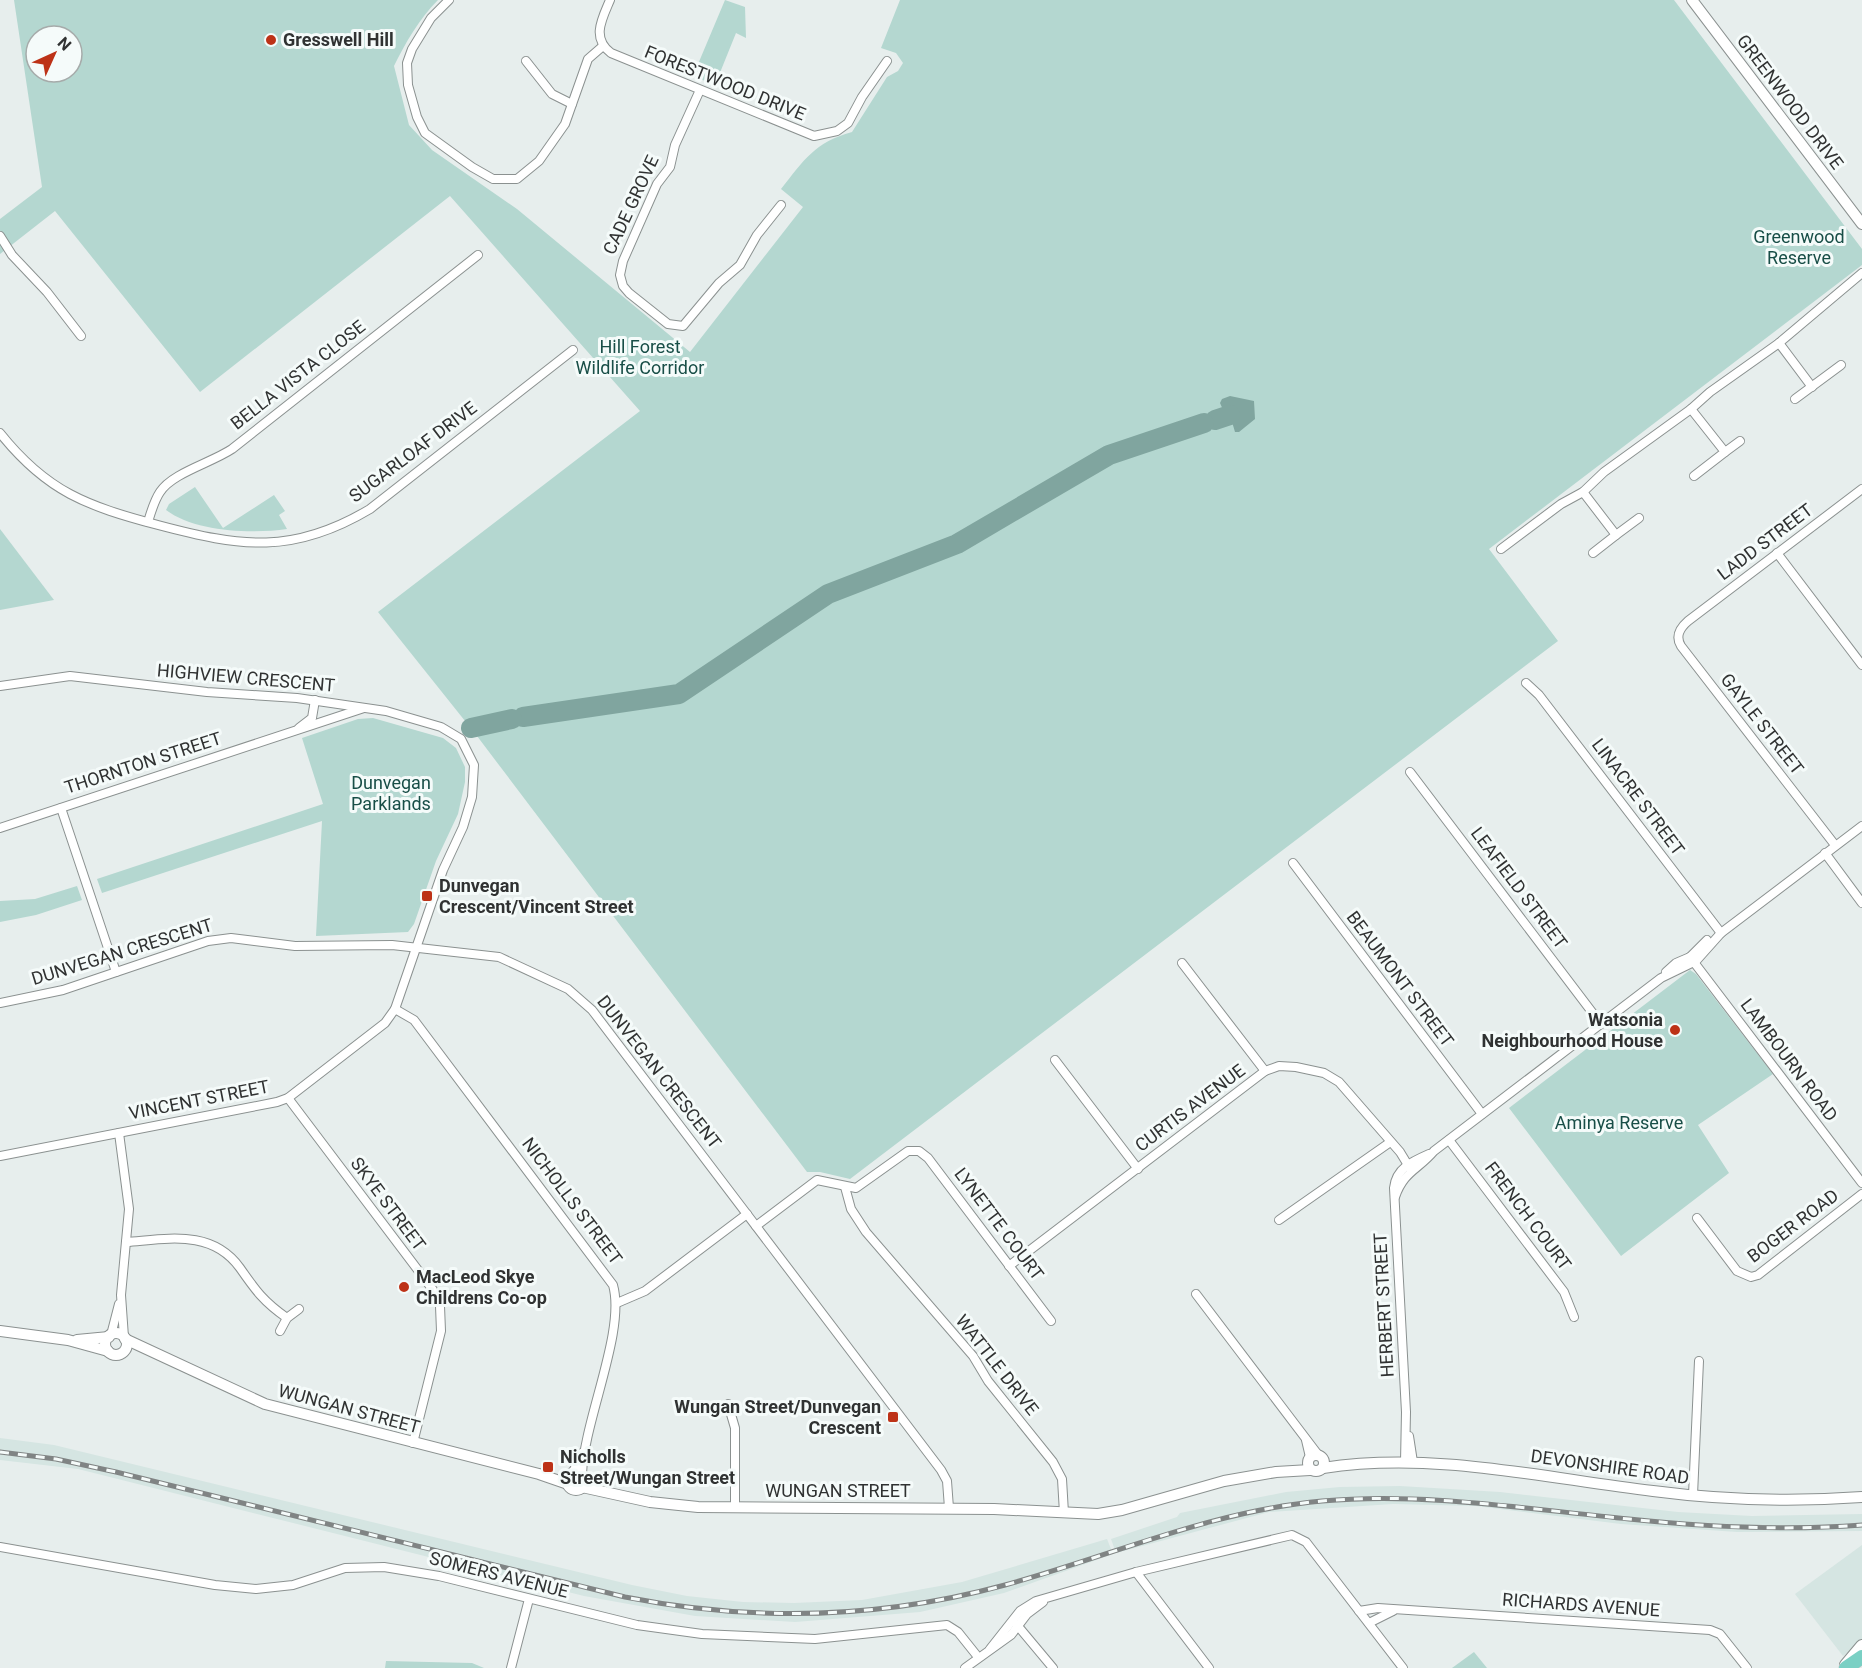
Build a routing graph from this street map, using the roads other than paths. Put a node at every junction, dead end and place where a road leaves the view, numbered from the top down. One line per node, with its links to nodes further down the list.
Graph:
1 (449, 0): 8 (street)
2 (610, 0): 4 (street)
3 (1692, 0): 10 (street, GREENWOOD DRIVE)
4 (603, 46): 7 (street, FORESTWOOD DRIVE); 8 (street)
5 (526, 61): 8 (street)
6 (887, 61): 7 (street, FORESTWOOD DRIVE)
7 (700, 90): 9 (street, CADE GROVE)
8 (572, 104)
9 (781, 205)
10 (1862, 224)
11 (0, 236): 15 (street)
12 (478, 255): 29 (street, BELLA VISTA CLOSE)
13 (1862, 273): 14 (street)
14 (1858, 281): 16 (street)
15 (81, 336)
16 (1779, 343): 19 (street); 21 (street)
17 (573, 350): 29 (street, SUGARLOAF DRIVE)
18 (1841, 365): 19 (street)
19 (1812, 387): 20 (street)
20 (1795, 399)
21 (1691, 409): 24 (street); 27 (street)
22 (0, 433): 29 (street, SUGARLOAF DRIVE)
23 (1740, 441): 24 (street)
24 (1725, 452): 25 (street)
25 (1694, 476)
26 (1862, 489): 33 (street, LADD STREET)
27 (1583, 492): 30 (street); 31 (street)
28 (1639, 518): 30 (street)
29 (148, 522)
30 (1616, 535): 32 (street)
31 (1501, 549)
32 (1593, 553)
33 (1777, 553): 34 (street, LADD STREET); 35 (street)
34 (1688, 621): 48 (street, GAYLE STREET)
35 (1862, 665)
36 (1526, 683): 52 (street, LINACRE STREET)
37 (0, 686): 38 (street, HIGHVIEW CRESCENT)
38 (315, 700): 39 (street, HIGHVIEW CRESCENT); 42 (street)
39 (331, 702): 40 (street, HIGHVIEW CRESCENT); 41 (street)
40 (366, 707): 41 (street, THORNTON STREET); 43 (street, HIGHVIEW CRESCENT)
41 (332, 720): 42 (street, THORNTON STREET)
42 (296, 730): 45 (street, THORNTON STREET)
43 (472, 758): 53 (street, VINCENT STREET)
44 (1410, 772): 59 (street, LEAFIELD STREET)
45 (61, 808): 47 (street, THORNTON STREET); 56 (street)
46 (1862, 826): 48 (street, HERBERT STREET)
47 (0, 828)
48 (1835, 846): 49 (street, HERBERT STREET)
49 (1825, 853): 51 (street); 52 (street, HERBERT STREET)
50 (1293, 862): 63 (street, BEAUMONT STREET)
51 (1862, 903)
52 (1721, 933): 54 (street, HERBERT STREET)
53 (417, 946): 56 (street, DUNVEGAN CRESCENT); 58 (street, VINCENT STREET); 73 (street, DUNVEGAN CRESCENT)
54 (1692, 960): 59 (street, HERBERT STREET); 70 (street, LAMBOURN ROAD)
55 (1182, 963): 61 (street)
56 (116, 972): 57 (street, DUNVEGAN CRESCENT)
57 (0, 1003)
58 (395, 1009): 62 (street, VINCENT STREET); 81 (street, NICHOLLS STREET)
59 (1601, 1024): 63 (street, HERBERT STREET)
60 (1055, 1060): 69 (street)
61 (1265, 1071): 66 (street, CURTIS AVENUE); 69 (street, CURTIS AVENUE)
62 (288, 1098): 64 (street, VINCENT STREET); 96 (street, SKYE STREET)
63 (1482, 1114): 65 (street, HERBERT STREET)
64 (119, 1133): 67 (street, VINCENT STREET); 77 (street)
65 (1449, 1140): 68 (street, HERBERT STREET); 83 (street, FRENCH COURT)
66 (1389, 1143): 68 (street, CURTIS AVENUE); 75 (street)
67 (0, 1156)
68 (1408, 1167): 98 (street, HERBERT STREET)
69 (1138, 1169): 78 (street, CURTIS AVENUE)
70 (1862, 1183)
71 (845, 1187): 76 (street); 78 (street, LYNETTE COURT); 104 (street, WATTLE DRIVE)
72 (1862, 1194): 74 (street, BOGER ROAD)
73 (747, 1214): 76 (street, DUNVEGAN CRESCENT); 81 (street)
74 (1697, 1218)
75 (1279, 1220)
76 (756, 1226): 103 (street, DUNVEGAN CRESCENT)
77 (126, 1242): 80 (street); 84 (street)
78 (1010, 1266): 85 (street, LYNETTE COURT)
79 (1196, 1294): 97 (street)
80 (121, 1295): 88 (street); 89 (street)
81 (617, 1303): 99 (street, NICHOLLS STREET)
82 (299, 1309): 84 (street)
83 (1574, 1317)
84 (287, 1318): 86 (street)
85 (1051, 1321)
86 (280, 1330)
87 (2, 1333): 90 (street)
88 (110, 1336): 89 (street); 90 (street); 91 (street)
89 (124, 1338): 92 (street); 93 (street, WUNGAN STREET)
90 (68, 1340): 91 (street)
91 (108, 1351): 92 (street)
92 (122, 1353): 93 (street, WUNGAN STREET)
93 (158, 1353): 96 (street, WUNGAN STREET)
94 (1699, 1361): 100 (street)
95 (728, 1404): 102 (street)
96 (413, 1443): 99 (street, WUNGAN STREET)
97 (1315, 1461): 98 (street, DEVONSHIRE ROAD); 104 (street, DEVONSHIRE ROAD)
98 (1409, 1462): 100 (street, DEVONSHIRE ROAD)
99 (577, 1478): 102 (street, WUNGAN STREET)
100 (1693, 1495): 101 (street, DEVONSHIRE ROAD)
101 (1862, 1497)
102 (735, 1507): 103 (street, WUNGAN STREET)
103 (949, 1508): 104 (street, WUNGAN STREET)
104 (1064, 1513)
105 (0, 1546): 107 (street, SOMERS AVENUE)
106 (1136, 1572): 109 (street); 110 (street); 118 (street)
107 (530, 1599): 114 (street, SOMERS AVENUE); 115 (street)
108 (1396, 1610): 109 (street, RICHARDS AVENUE); 111 (street, RICHARDS AVENUE); 120 (street, RICHARDS AVENUE)
109 (1359, 1611): 111 (street)
110 (1016, 1623): 114 (street); 117 (street)
111 (1368, 1623): 119 (street)
112 (1862, 1646): 121 (main road)
113 (1862, 1657): 121 (highway)
114 (978, 1658): 116 (street)
115 (511, 1668)
116 (965, 1668)
117 (1053, 1668)
118 (1209, 1668)
119 (1403, 1668)
120 (1747, 1668)
121 (1845, 1668)

